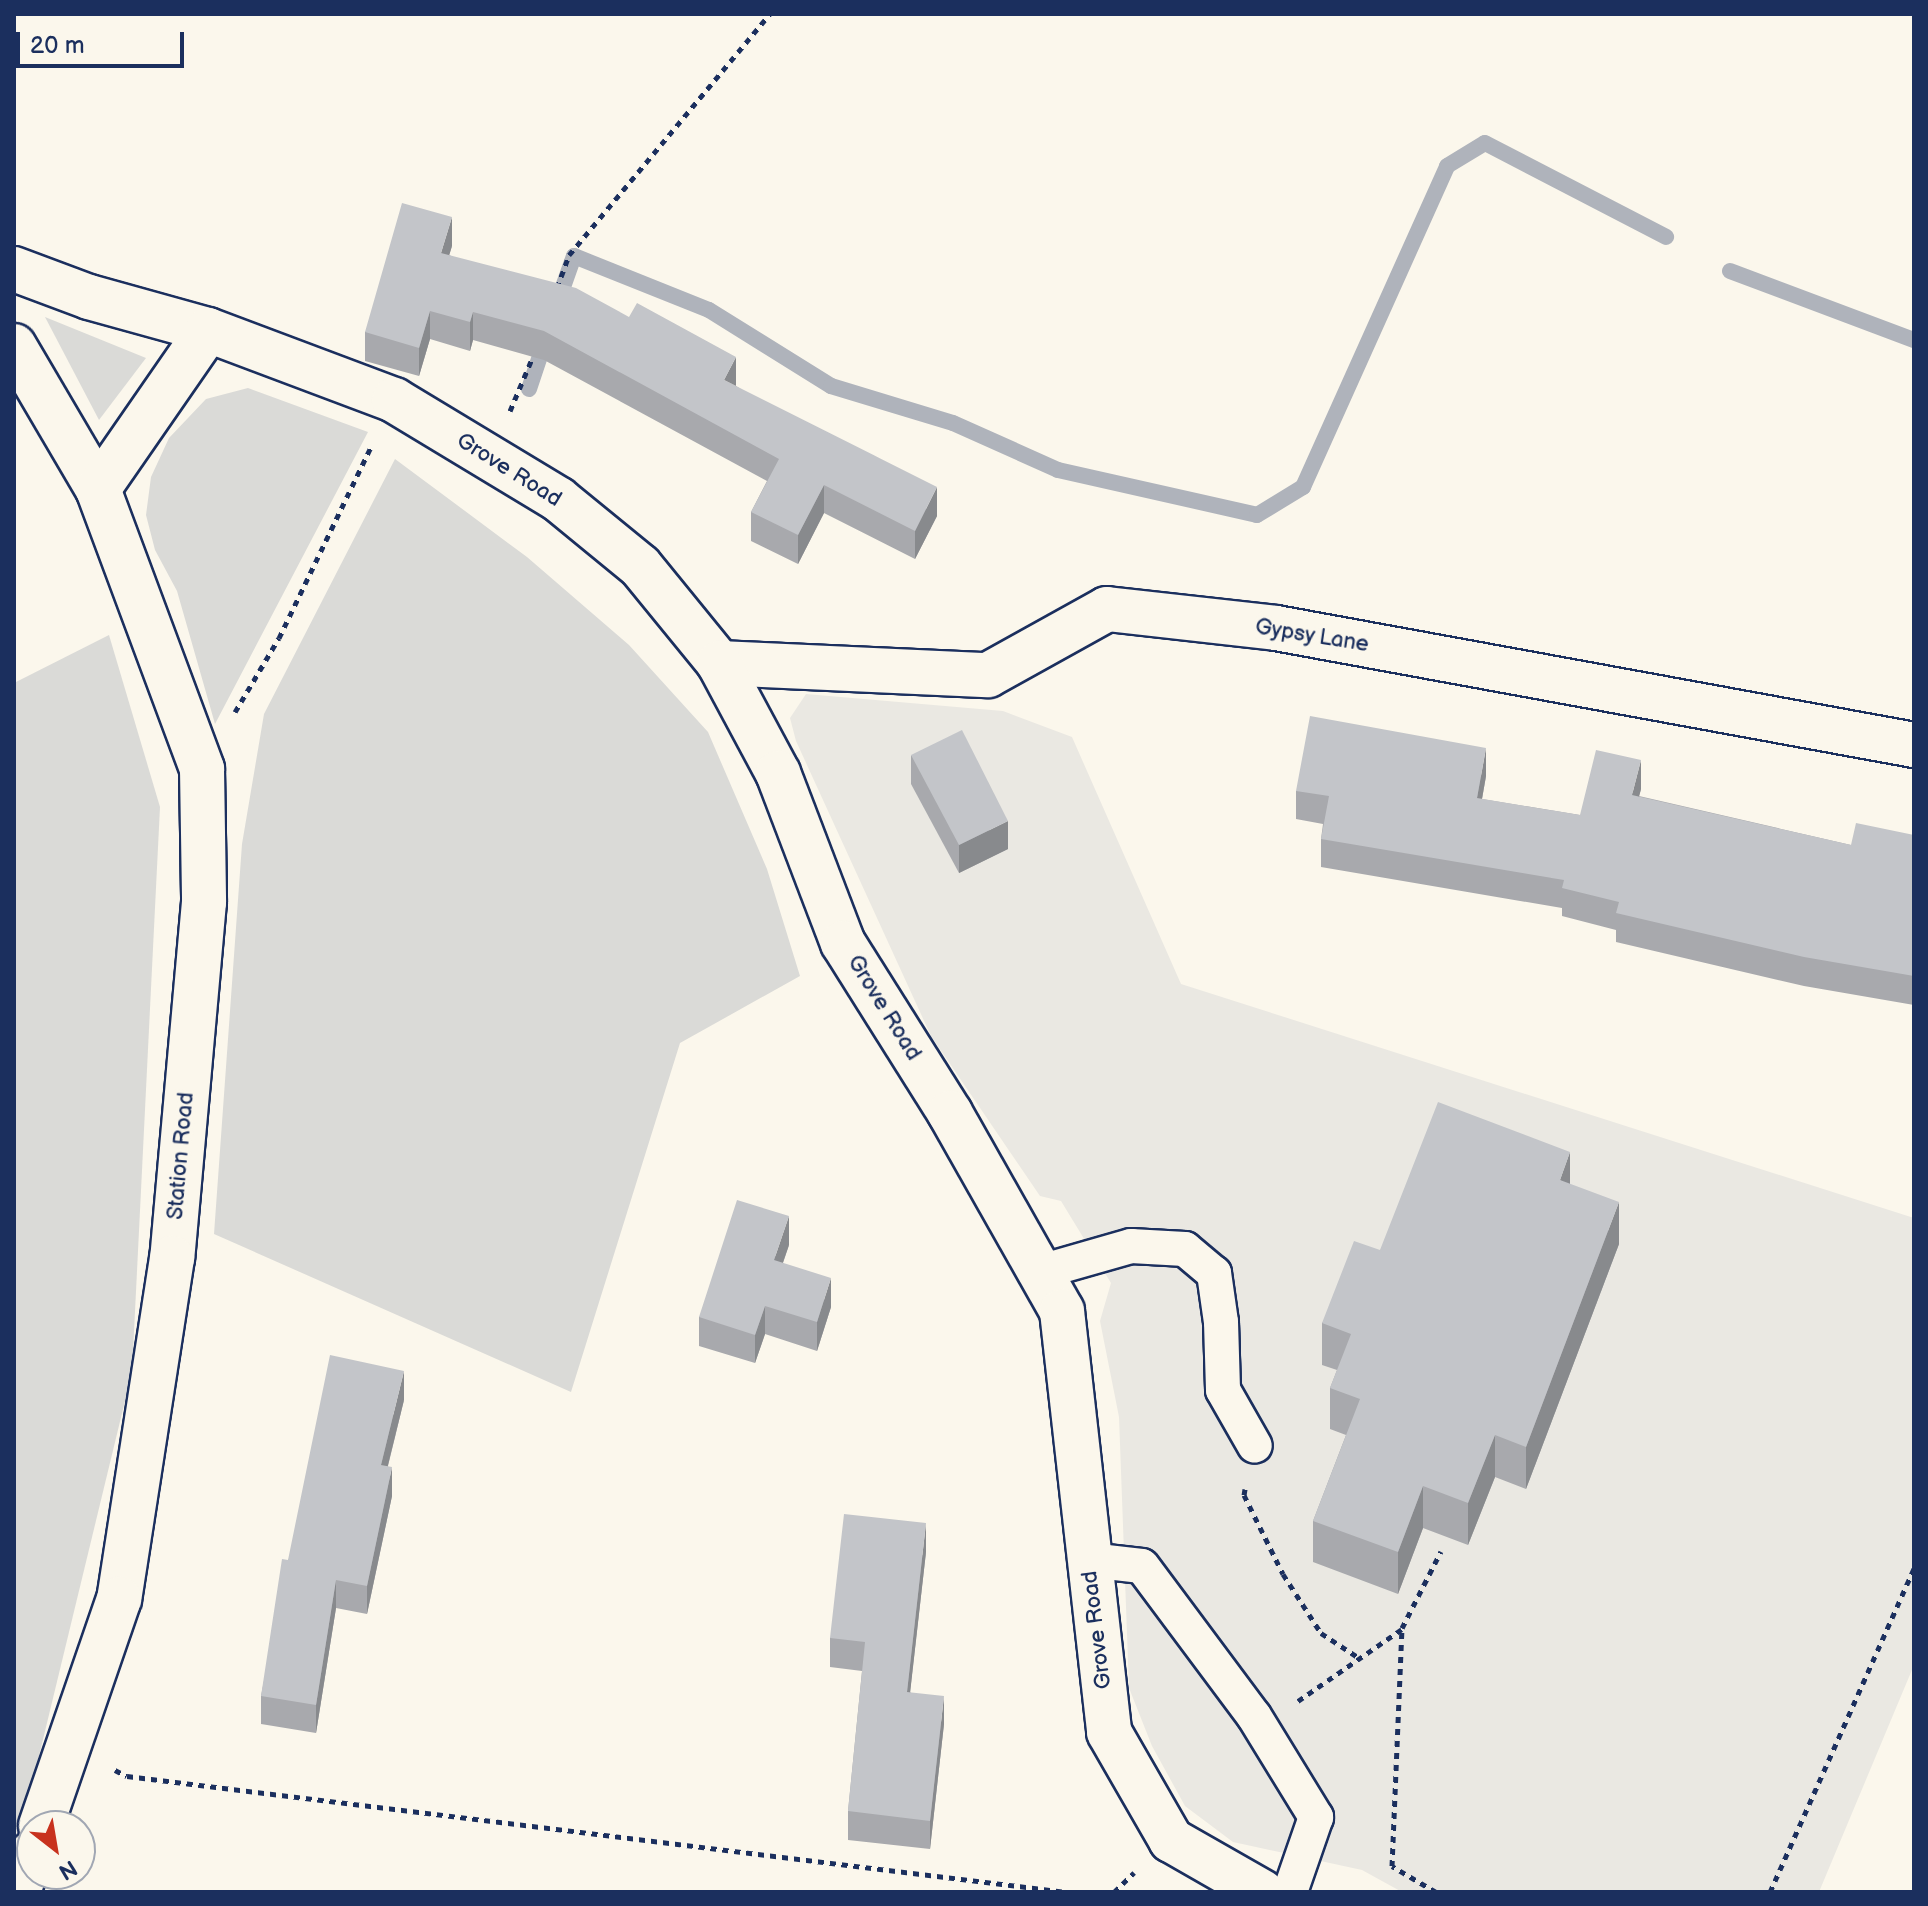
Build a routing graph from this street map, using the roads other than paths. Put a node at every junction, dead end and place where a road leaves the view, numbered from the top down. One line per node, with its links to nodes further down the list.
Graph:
1 (14, 269): 2 (street, Grove Road)
2 (208, 330): 4 (street); 5 (street, Grove Road)
3 (14, 346): 4 (street, Station Road)
4 (98, 489): 10 (street, Station Road)
5 (719, 663): 6 (street, Gypsy Lane); 7 (street, Grove Road)
6 (1914, 745)
7 (1040, 1272): 8 (lane); 9 (street, Grove Road)
8 (1255, 1446)
9 (1089, 1560): 11 (street, Grove Road); 12 (lane)
10 (47, 1810)
11 (1262, 1892)
12 (1290, 1892)

